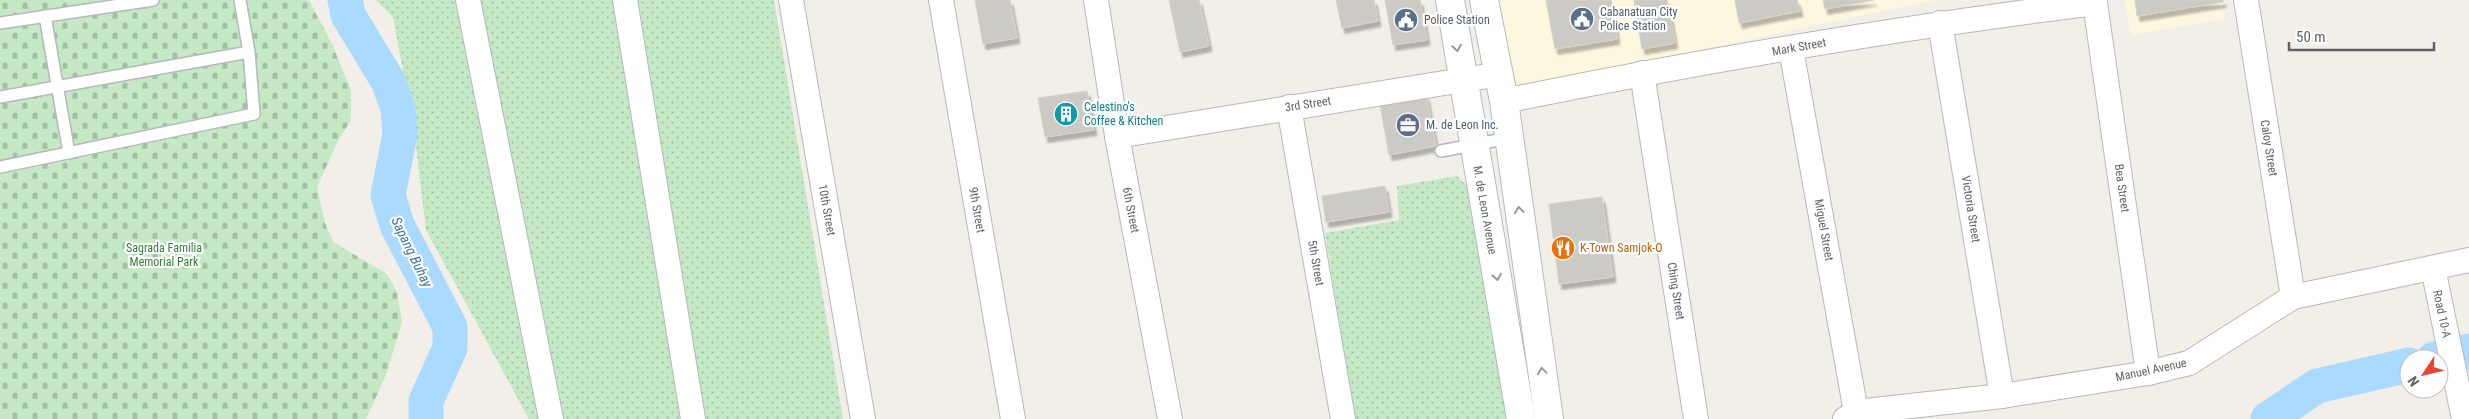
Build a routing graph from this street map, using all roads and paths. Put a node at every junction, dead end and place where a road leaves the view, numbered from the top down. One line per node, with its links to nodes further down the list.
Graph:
1 (153, 0): 12 (lane)
2 (240, 0): 16 (lane)
3 (468, 0): 36 (street)
4 (625, 0): 37 (street)
5 (791, 0): 38 (street, 10th Street)
6 (941, 0): 39 (street, 9th Street)
7 (1096, 0): 24 (street, 6th Street)
8 (1450, 0): 19 (main road, M. de Leon Avenue, one-way to 19)
9 (1484, 0): 18 (main road)
10 (2246, 0): 32 (street, Caloy Street)
11 (2095, 3): 13 (street, Mark Street); 33 (street, Bea Street)
12 (45, 16): 14 (lane); 20 (lane)
13 (1940, 23): 15 (street, Mark Street); 34 (street, Victoria Street)
14 (0, 24)
15 (1791, 49): 17 (street, Mark Street); 35 (street, Miguel Street)
16 (249, 52): 20 (lane); 28 (lane)
17 (1642, 73): 22 (street, Mark Street); 44 (street, Ching Street)
18 (1500, 74): 19 (street, 3rd Street); 22 (main road)
19 (1462, 79): 23 (street, 3rd Street); 26 (main road, M. de Leon Avenue)
20 (57, 86): 21 (lane); 28 (lane)
21 (0, 97)
22 (1504, 102): 25 (main road)
23 (1290, 108): 24 (street, 3rd Street); 41 (street, 5th Street)
24 (1117, 136): 40 (street, 6th Street)
25 (1509, 138): 26 (lane); 43 (main road, one-way to 25)
26 (1474, 145): 27 (lane); 42 (main road, M. de Leon Avenue, one-way to 42)
27 (1441, 151)
28 (69, 153): 29 (lane)
29 (0, 167)
30 (2469, 260): 31 (street, Manuel Avenue)
31 (2433, 268): 32 (street, Manuel Avenue); 45 (street, Road 10-A)
32 (2293, 297): 33 (street, Manuel Avenue)
33 (2148, 373): 34 (street, Manuel Avenue)
34 (2002, 396): 35 (street, Manuel Avenue)
35 (1851, 415)
36 (551, 419)
37 (694, 419)
38 (863, 419)
39 (1013, 419)
40 (1170, 419)
41 (1344, 419)
42 (1521, 419)
43 (1549, 419)
44 (1696, 419)
45 (2464, 419)

